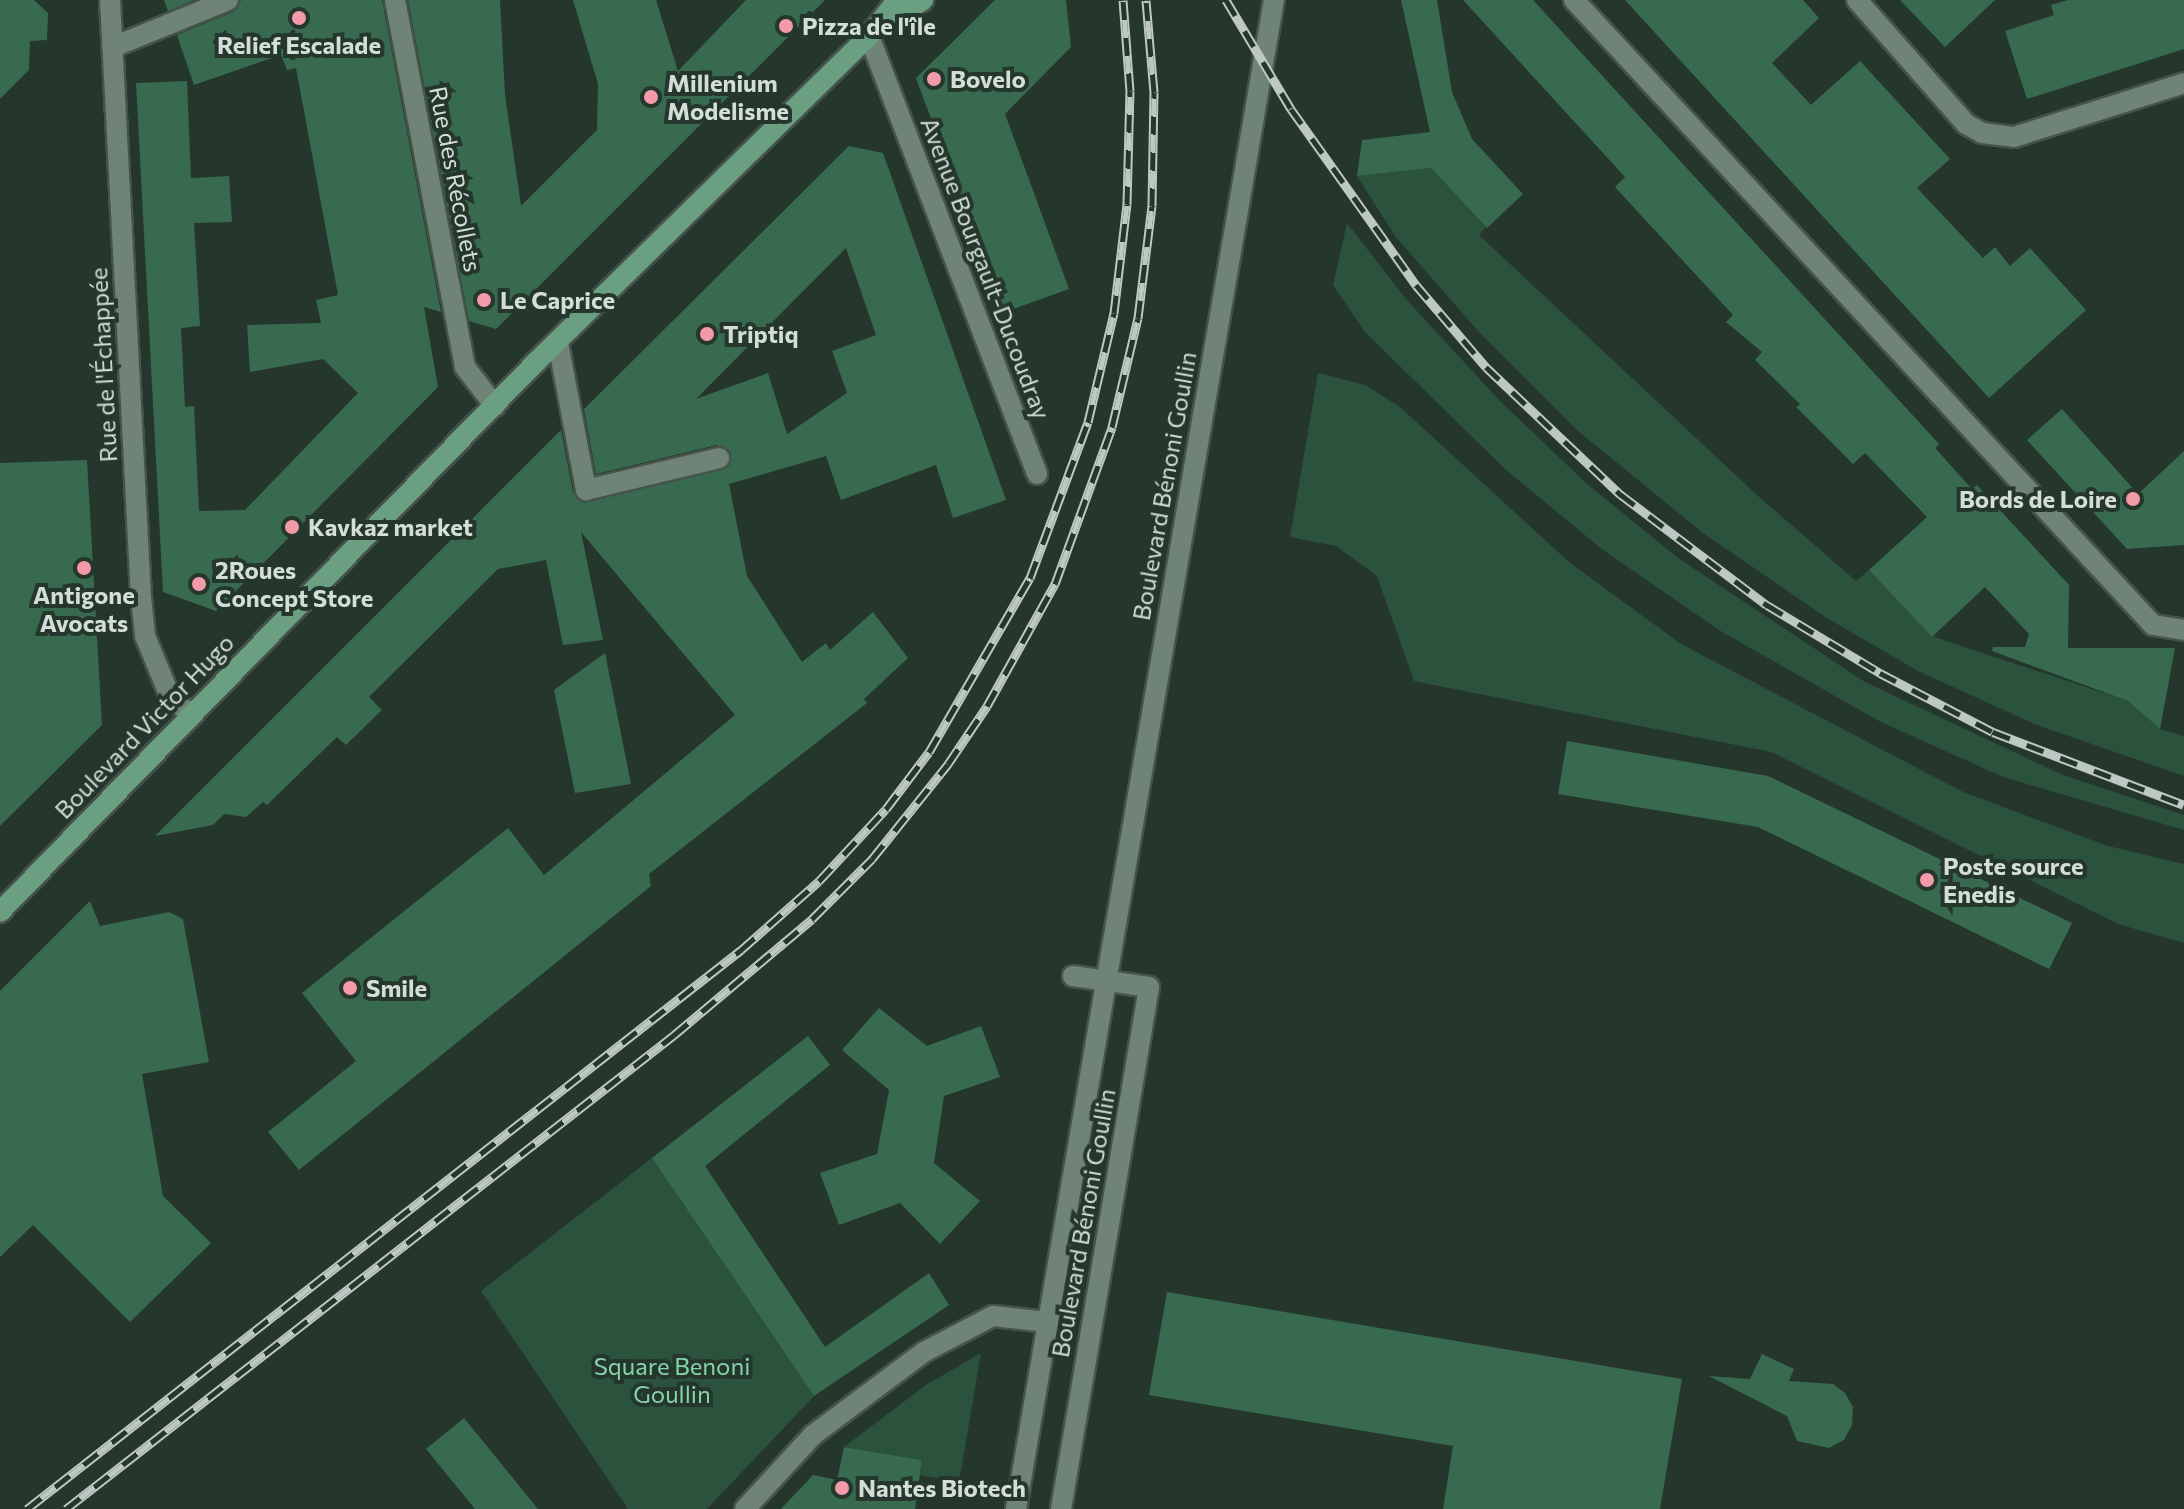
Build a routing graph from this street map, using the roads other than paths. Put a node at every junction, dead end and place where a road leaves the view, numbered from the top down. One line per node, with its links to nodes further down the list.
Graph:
1 (110, 0): 10 (street, Rue de l'Échappée)
2 (228, 0): 10 (street)
3 (395, 0): 13 (street, Rue des Récollets)
4 (897, 0): 9 (main road, Boulevard Victor Hugo)
5 (923, 0): 9 (main road, Boulevard Victor Hugo)
6 (1274, 0): 20 (street, Boulevard Bénoni Goullin)
7 (1574, 0): 16 (street)
8 (1857, 0): 11 (street)
9 (869, 36): 12 (main road, Boulevard Victor Hugo); 15 (street, Avenue Bourgault-Ducoudray)
10 (113, 47): 17 (street, Rue de l'Échappée)
11 (2184, 83)
12 (558, 343): 13 (main road, Boulevard Victor Hugo); 14 (street)
13 (495, 406): 17 (main road, Boulevard Victor Hugo)
14 (719, 458)
15 (1037, 474)
16 (2184, 630)
17 (190, 714): 18 (main road, Boulevard Victor Hugo)
18 (0, 912)
19 (1073, 976): 20 (street, Boulevard Bénoni Goullin)
20 (1107, 981): 21 (street, Boulevard Bénoni Goullin); 24 (street, Boulevard Bénoni Goullin)
21 (1048, 1322): 22 (street); 23 (street, Boulevard Bénoni Goullin)
22 (745, 1509)
23 (1016, 1509)
24 (1061, 1509)

